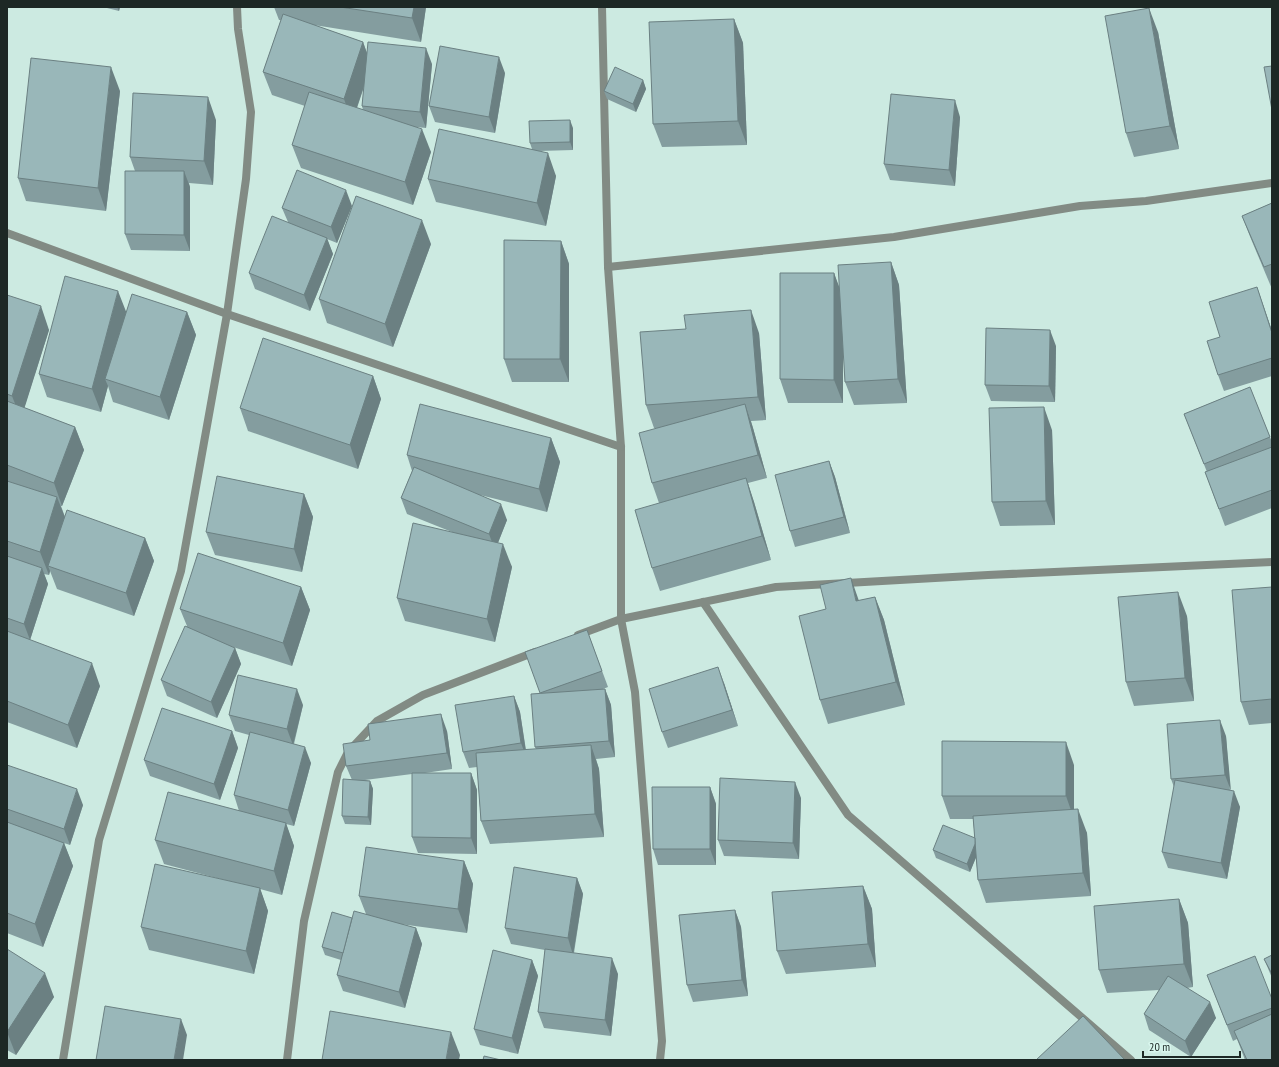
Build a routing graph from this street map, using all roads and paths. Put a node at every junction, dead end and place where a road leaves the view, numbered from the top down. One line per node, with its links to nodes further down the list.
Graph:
1 (237, 7): 6 (street)
2 (602, 7): 5 (street)
3 (1272, 183): 5 (street)
4 (7, 233): 6 (street)
5 (608, 267): 7 (street)
6 (227, 314): 7 (street); 13 (street)
7 (621, 447): 10 (street)
8 (1272, 562): 9 (street)
9 (702, 602): 10 (street); 16 (street)
10 (621, 619): 11 (street); 15 (street)
11 (570, 638)
12 (540, 650): 14 (street)
13 (63, 1060)
14 (287, 1060)
15 (660, 1060)
16 (1131, 1060)

